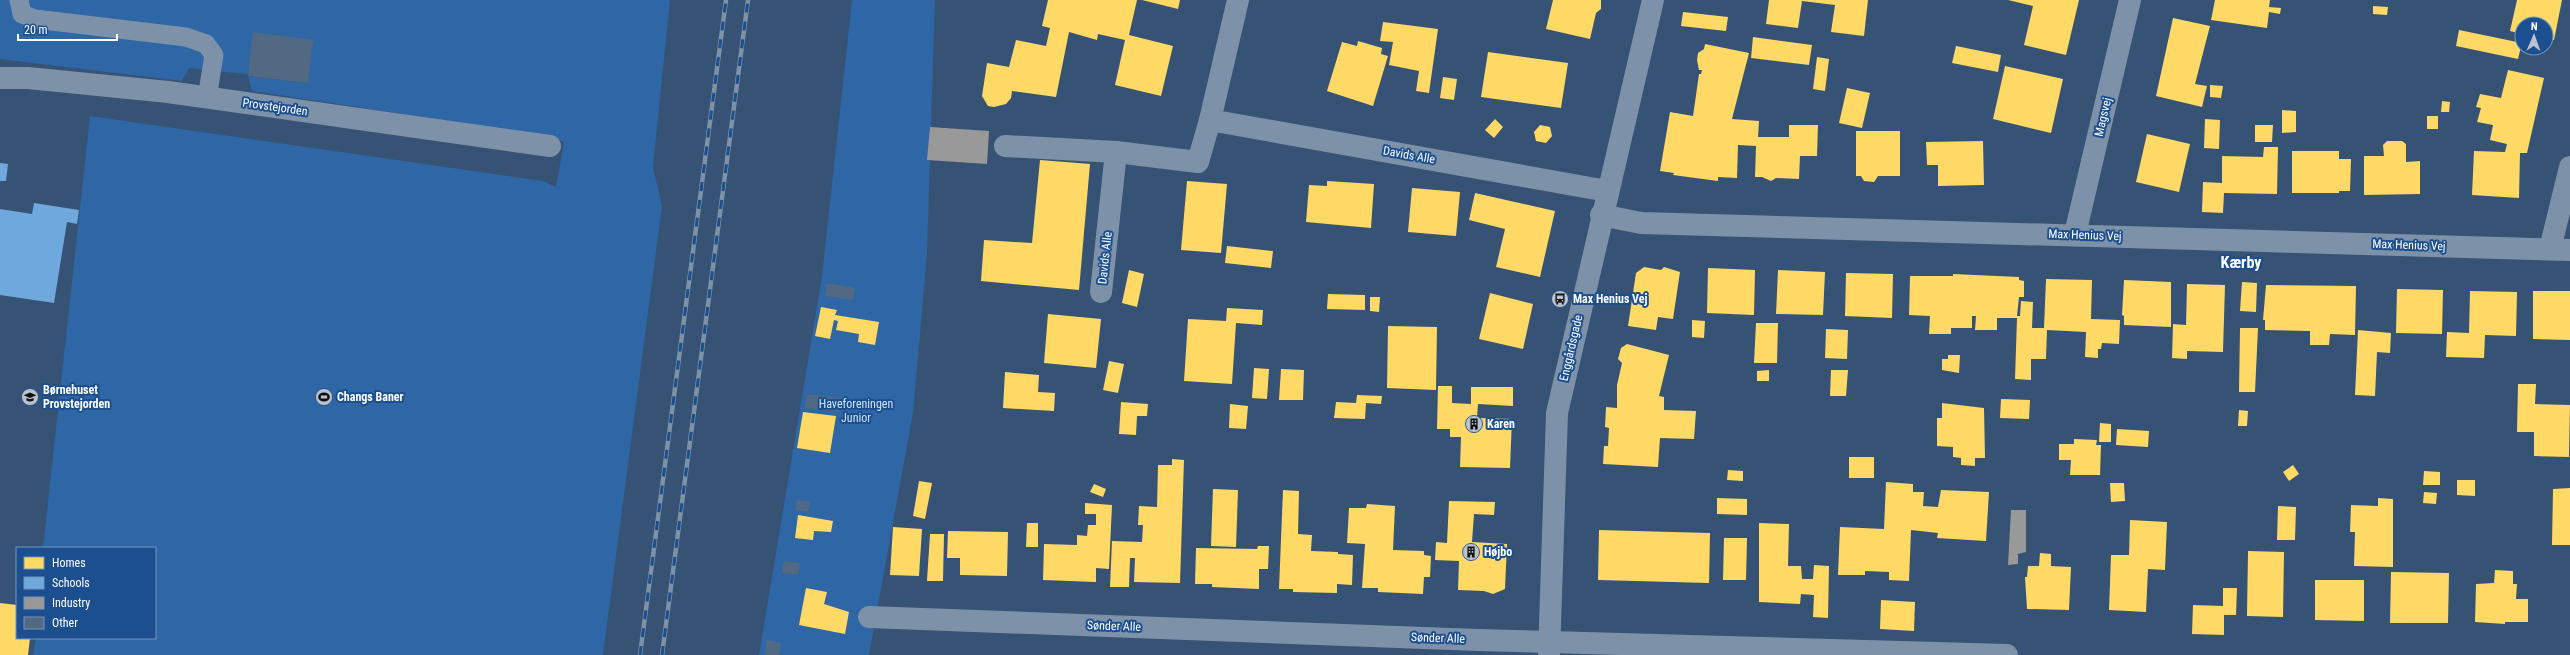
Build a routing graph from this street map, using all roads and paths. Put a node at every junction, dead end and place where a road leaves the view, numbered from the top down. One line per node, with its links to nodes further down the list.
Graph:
1 (19, 0): 6 (lane)
2 (1238, 0): 7 (street)
3 (1652, 0): 12 (street, Enggårdsgade)
4 (2130, 0): 14 (street, Magsvej)
5 (0, 78): 6 (street, Provstejorden)
6 (207, 98): 8 (street, Provstejorden)
7 (1210, 120): 10 (street); 12 (street, Davids Alle)
8 (550, 146)
9 (1005, 146): 10 (street)
10 (1116, 152): 16 (street, Davids Alle)
11 (2570, 167): 15 (street)
12 (1607, 191): 13 (street, Enggårdsgade)
13 (1601, 215): 14 (street, Max Henius Vej); 18 (street, Enggårdsgade)
14 (2076, 234): 15 (street, Max Henius Vej)
15 (2560, 250)
16 (1101, 292)
17 (869, 617): 18 (street, Sønder Alle)
18 (1549, 648): 19 (street, Sønder Alle)
19 (2007, 655)

